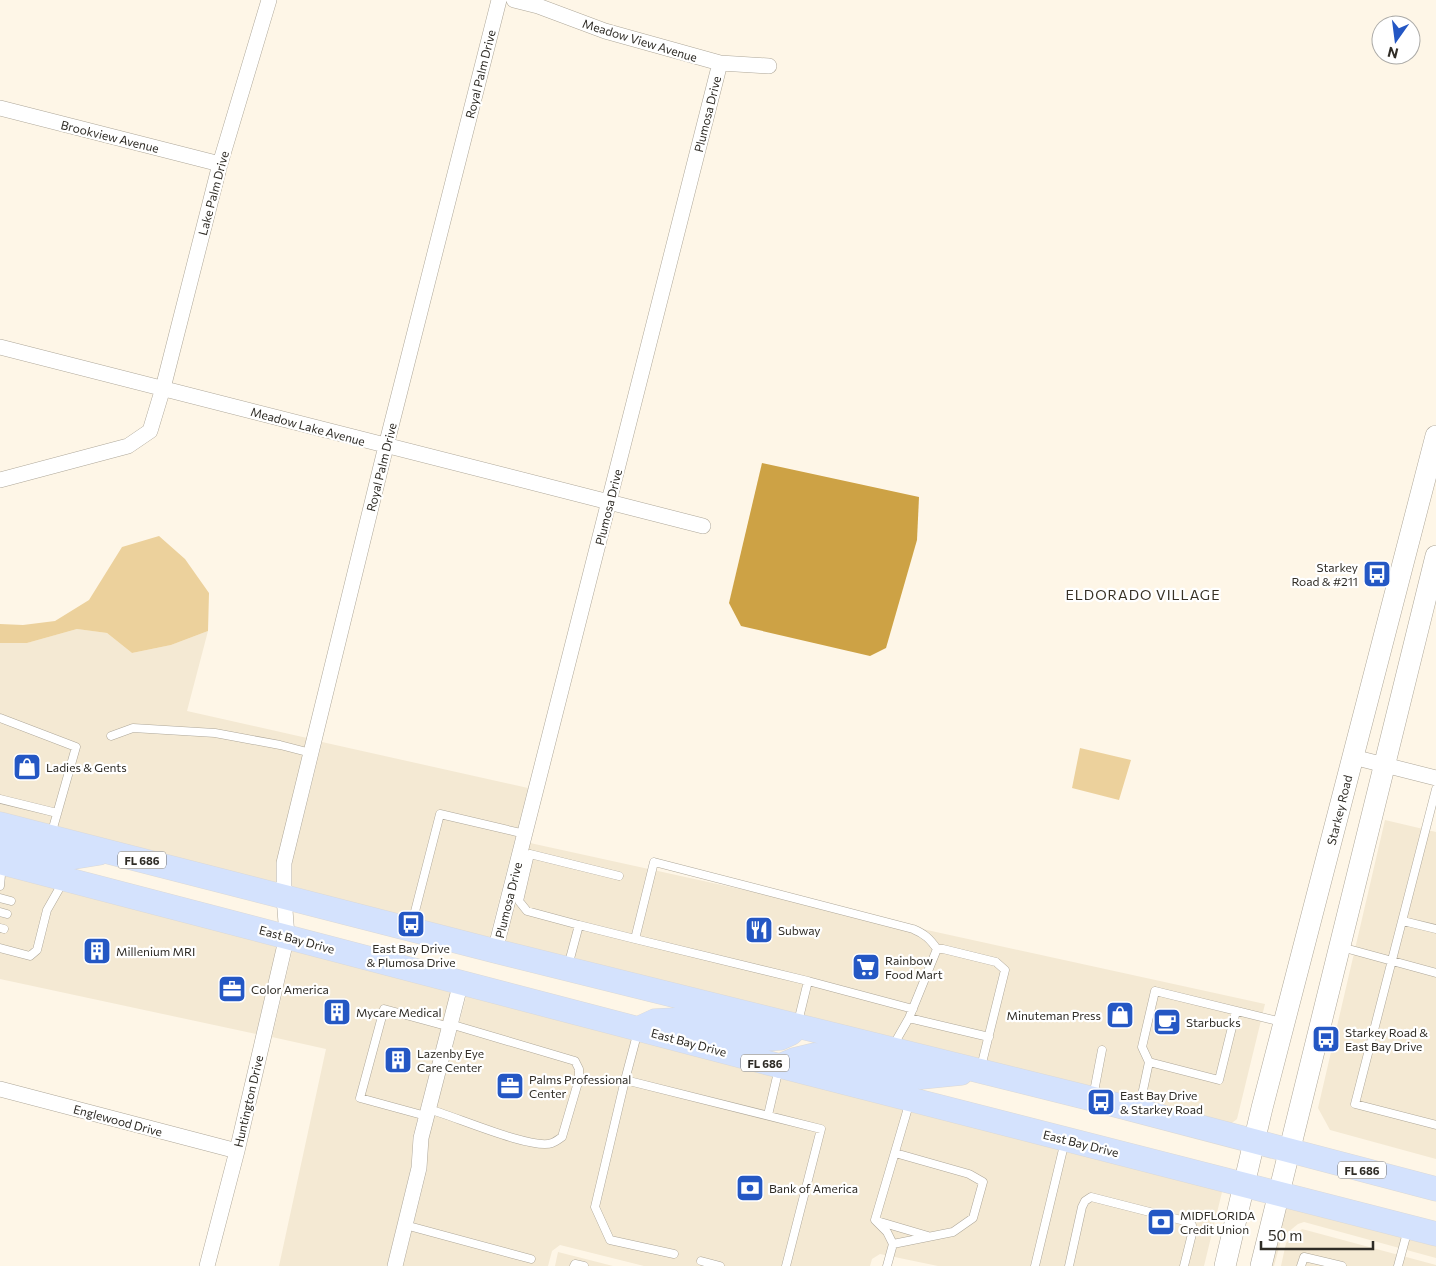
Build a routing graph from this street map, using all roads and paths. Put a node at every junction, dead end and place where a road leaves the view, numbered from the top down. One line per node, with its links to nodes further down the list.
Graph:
1 (269, 0): 7 (street, Lake Palm Drive)
2 (499, 0): 11 (street, Royal Palm Drive)
3 (514, 0): 4 (street, Meadow View Avenue)
4 (720, 63): 5 (street, Meadow View Avenue); 14 (street, Plumosa Drive)
5 (769, 66)
6 (0, 108): 7 (street, Brookview Avenue)
7 (220, 164): 9 (street, Lake Palm Drive)
8 (0, 347): 9 (street, Meadow Lake Avenue)
9 (164, 388): 11 (street, Meadow Lake Avenue); 13 (street, Lake Palm Drive)
10 (1436, 436): 12 (main road, Starkey Road)
11 (386, 446): 14 (street, Meadow Lake Avenue); 19 (street, Royal Palm Drive)
12 (1431, 477): 20 (main road, Starkey Road)
13 (0, 480)
14 (609, 503): 15 (street, Meadow Lake Avenue); 27 (street, Plumosa Drive)
15 (703, 526)
16 (1436, 556): 21 (main road)
17 (0, 718): 25 (lane)
18 (111, 736): 19 (lane)
19 (311, 753): 35 (street, Royal Palm Drive)
20 (1353, 757): 21 (street); 56 (main road, Starkey Road)
21 (1385, 765): 22 (street); 44 (main road)
22 (1436, 778)
23 (1436, 789): 38 (lane)
24 (0, 799): 25 (lane)
25 (57, 813): 28 (lane)
26 (0, 824): 28 (main road, FL 686)
27 (525, 834): 31 (street, Plumosa Drive); 40 (lane)
28 (50, 837): 29 (main road, FL 686)
29 (108, 852): 30 (main road); 35 (main road, FL 686)
30 (1, 856): 33 (main road, East Bay Drive / FL 686); 34 (lane)
31 (520, 873): 32 (lane); 39 (lane); 47 (street, Plumosa Drive)
32 (619, 876)
33 (65, 879): 42 (main road, East Bay Drive / FL 686); 45 (lane)
34 (0, 886)
35 (284, 897): 40 (main road, FL 686); 42 (street, Royal Palm Drive)
36 (0, 898): 37 (lane)
37 (11, 901)
38 (1403, 921): 41 (lane); 48 (lane)
39 (579, 925): 43 (lane); 49 (lane)
40 (411, 929): 47 (main road, FL 686)
41 (1436, 930)
42 (287, 936): 51 (main road, East Bay Drive / FL 686); 76 (street, Huntington Drive)
43 (634, 939): 46 (lane); 52 (lane)
44 (1340, 947): 48 (lane); 77 (main road)
45 (0, 948)
46 (937, 949): 53 (lane); 60 (lane)
47 (495, 950): 49 (main road, FL 686)
48 (1393, 961): 50 (lane); 73 (lane)
49 (567, 968): 58 (main road, FL 686)
50 (1436, 973)
51 (461, 982): 57 (street); 59 (main road, East Bay Drive / FL 686)
52 (808, 982): 53 (lane); 58 (lane)
53 (913, 1009): 55 (lane)
54 (1236, 1011): 56 (lane); 63 (lane); 63 (lane)
55 (909, 1018): 60 (lane); 61 (lane)
56 (1284, 1023): 75 (main road, Starkey Road)
57 (450, 1026): 71 (street); 71 (lane); 71 (lane)
58 (798, 1026): 59 (main road); 61 (main road, FL 686)
59 (638, 1029): 64 (main road, East Bay Drive / FL 686); 66 (lane)
60 (989, 1037): 65 (lane)
61 (891, 1049): 65 (main road, FL 686)
62 (1102, 1050): 69 (lane)
63 (1150, 1062): 70 (lane)
64 (780, 1066): 65 (main road); 68 (main road, East Bay Drive / FL 686); 72 (lane)
65 (980, 1072): 69 (main road, FL 686)
66 (625, 1080): 72 (lane); 88 (lane)
67 (0, 1089): 76 (street, Englewood Drive)
68 (910, 1099): 74 (main road, East Bay Drive / FL 686); 78 (lane)
69 (1092, 1099): 70 (main road, FL 686)
70 (1139, 1111): 75 (main road, FL 686)
71 (427, 1112): 83 (street)
72 (768, 1116): 96 (lane)
73 (1436, 1126)
74 (1066, 1139): 79 (main road, East Bay Drive / FL 686); 98 (lane)
75 (1255, 1142): 77 (main road, FL 686); 79 (main road, Starkey Road)
76 (236, 1151): 91 (street, Huntington Drive)
77 (1288, 1151): 80 (main road, FL 686); 81 (main road)
78 (895, 1153): 82 (lane); 86 (lane)
79 (1244, 1184): 81 (main road, East Bay Drive / FL 686); 101 (main road, Starkey Road)
80 (1436, 1189)
81 (1278, 1193): 84 (main road, East Bay Drive / FL 686); 102 (main road)
82 (875, 1220): 86 (lane); 87 (lane)
83 (405, 1225): 89 (lane); 92 (street)
84 (1408, 1228): 85 (main road, East Bay Drive / FL 686); 105 (lane)
85 (1436, 1234)
86 (932, 1237): 87 (lane)
87 (893, 1244): 97 (lane)
88 (674, 1254)
89 (531, 1259)
90 (701, 1262): 95 (lane)
91 (207, 1266)
92 (395, 1266)
93 (574, 1266): 94 (lane)
94 (584, 1266)
95 (720, 1266)
96 (786, 1266)
97 (887, 1266)
98 (1035, 1266)
99 (1069, 1266): 100 (lane)
100 (1184, 1266)
101 (1225, 1266)
102 (1261, 1266)
103 (1302, 1266): 104 (lane)
104 (1342, 1266)
105 (1398, 1266)

